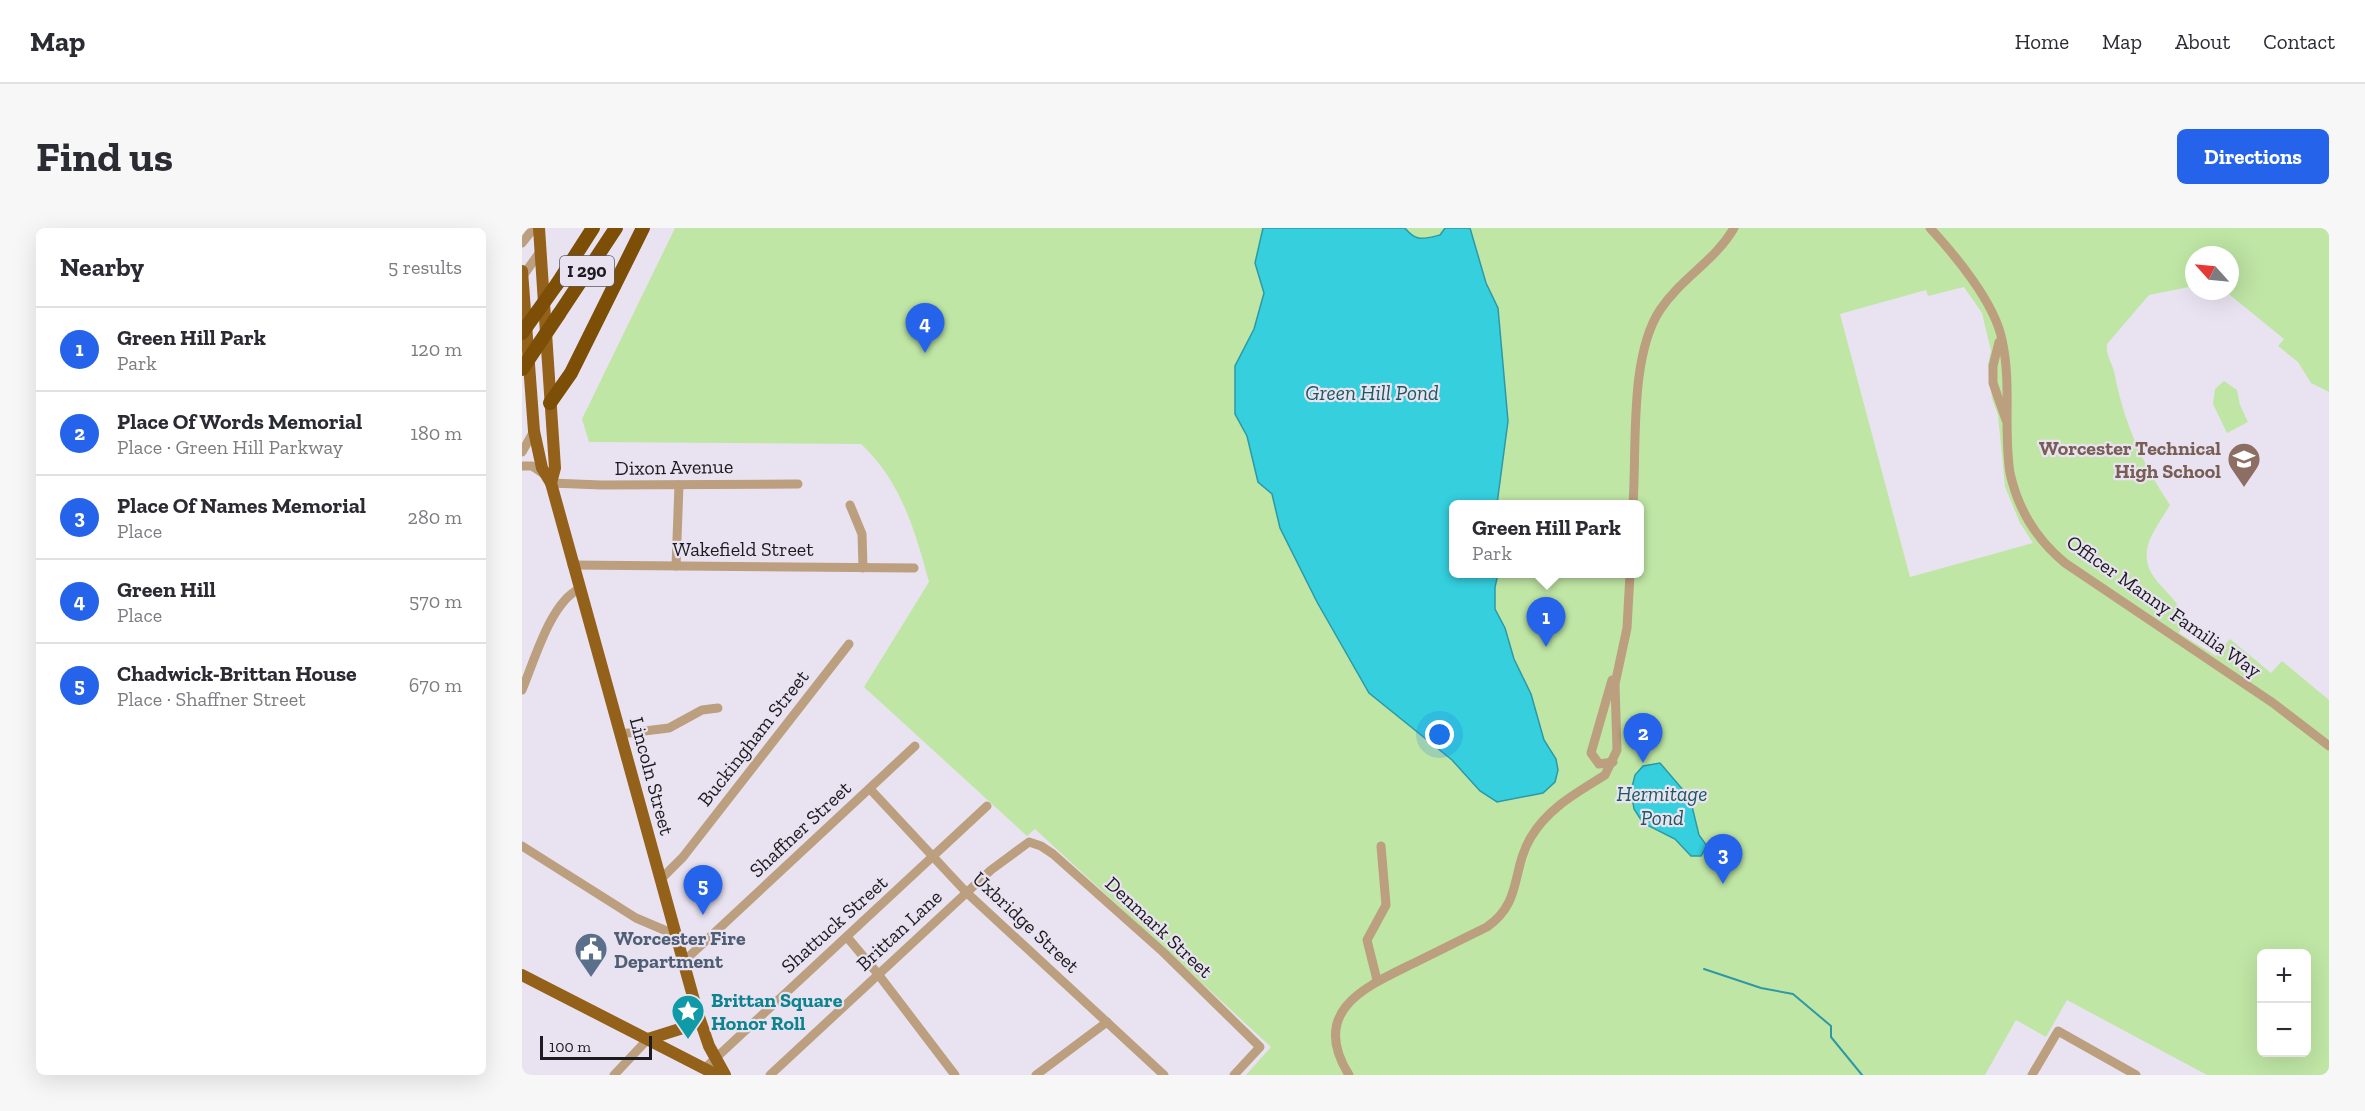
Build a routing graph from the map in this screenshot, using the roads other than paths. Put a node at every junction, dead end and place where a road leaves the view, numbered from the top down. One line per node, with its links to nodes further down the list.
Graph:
1 (536, 228): 7 (street); 8 (main road, Lincoln Street)
2 (593, 228): 12 (highway, I 290, bridge)
3 (616, 228): 13 (highway, I 290, bridge)
4 (643, 228): 14 (highway)
5 (1734, 228): 22 (street)
6 (1930, 228): 11 (street, Officer Manny Familia Way)
7 (522, 243)
8 (540, 252): 10 (street); 14 (main road, Lincoln Street)
9 (522, 271): 10 (main road, Lincoln Street)
10 (522, 277): 15 (main road, Lincoln Street)
11 (2000, 331): 16 (street, Officer Manny Familia Way); 16 (street, Officer Manny Familia Way)
12 (522, 333)
13 (522, 369)
14 (550, 403): 15 (main road); 19 (main road, Lincoln Street)
15 (534, 431): 17 (street); 19 (main road, Lincoln Street)
16 (2008, 434): 36 (street, Officer Manny Familia Way)
17 (522, 452)
18 (522, 466): 19 (street)
19 (548, 479): 21 (street, Dixon Avenue); 24 (main road, Lincoln Street)
20 (798, 484): 21 (street, Dixon Avenue)
21 (679, 485): 25 (street)
22 (1633, 500)
23 (850, 505): 26 (street)
24 (572, 565): 25 (street, Wakefield Street); 29 (main road, Lincoln Street)
25 (676, 566): 26 (street, Wakefield Street)
26 (863, 568): 27 (street, Wakefield Street)
27 (914, 568)
28 (1630, 578): 31 (street)
29 (579, 589): 32 (street); 34 (main road, Lincoln Street)
30 (849, 644): 44 (street, Buckingham Street)
31 (1618, 663): 37 (street); 37 (street)
32 (522, 690)
33 (718, 708): 34 (street)
34 (620, 734): 44 (main road, Lincoln Street)
35 (915, 746): 38 (street, Shaffner Street)
36 (2329, 746)
37 (1613, 762): 51 (street)
38 (870, 789): 43 (street, Uxbridge Street); 48 (street, Shaffner Street)
39 (987, 806): 43 (street, Shattuck Street)
40 (1029, 842): 45 (street, Brittan Lane); 64 (street, Denmark Street)
41 (522, 846): 46 (street)
42 (1381, 846): 51 (street)
43 (934, 857): 45 (street, Uxbridge Street); 47 (street, Shattuck Street)
44 (660, 880): 46 (main road, Lincoln Street)
45 (966, 892): 49 (street, Brittan Lane); 53 (street, Uxbridge Street)
46 (676, 935): 48 (main road, Lincoln Street)
47 (847, 938): 49 (street); 55 (street, Shattuck Street)
48 (683, 962): 52 (main road, Lincoln Street)
49 (878, 974): 60 (street, Brittan Lane); 61 (street)
50 (522, 975): 54 (main road)
51 (1377, 980): 65 (street)
52 (697, 1011): 54 (main road); 55 (main road, Lincoln Street)
53 (1107, 1022): 62 (street); 63 (street, Uxbridge Street)
54 (648, 1039): 56 (main road); 57 (street)
55 (714, 1058): 56 (street, Shattuck Street); 59 (main road, Lincoln Street)
56 (705, 1068): 58 (main road)
57 (614, 1075)
58 (717, 1075)
59 (726, 1075)
60 (771, 1075)
61 (955, 1075)
62 (1037, 1075)
63 (1164, 1075)
64 (1234, 1075)
65 (1349, 1075)
66 (2032, 1075): 67 (street)
67 (2136, 1075)

